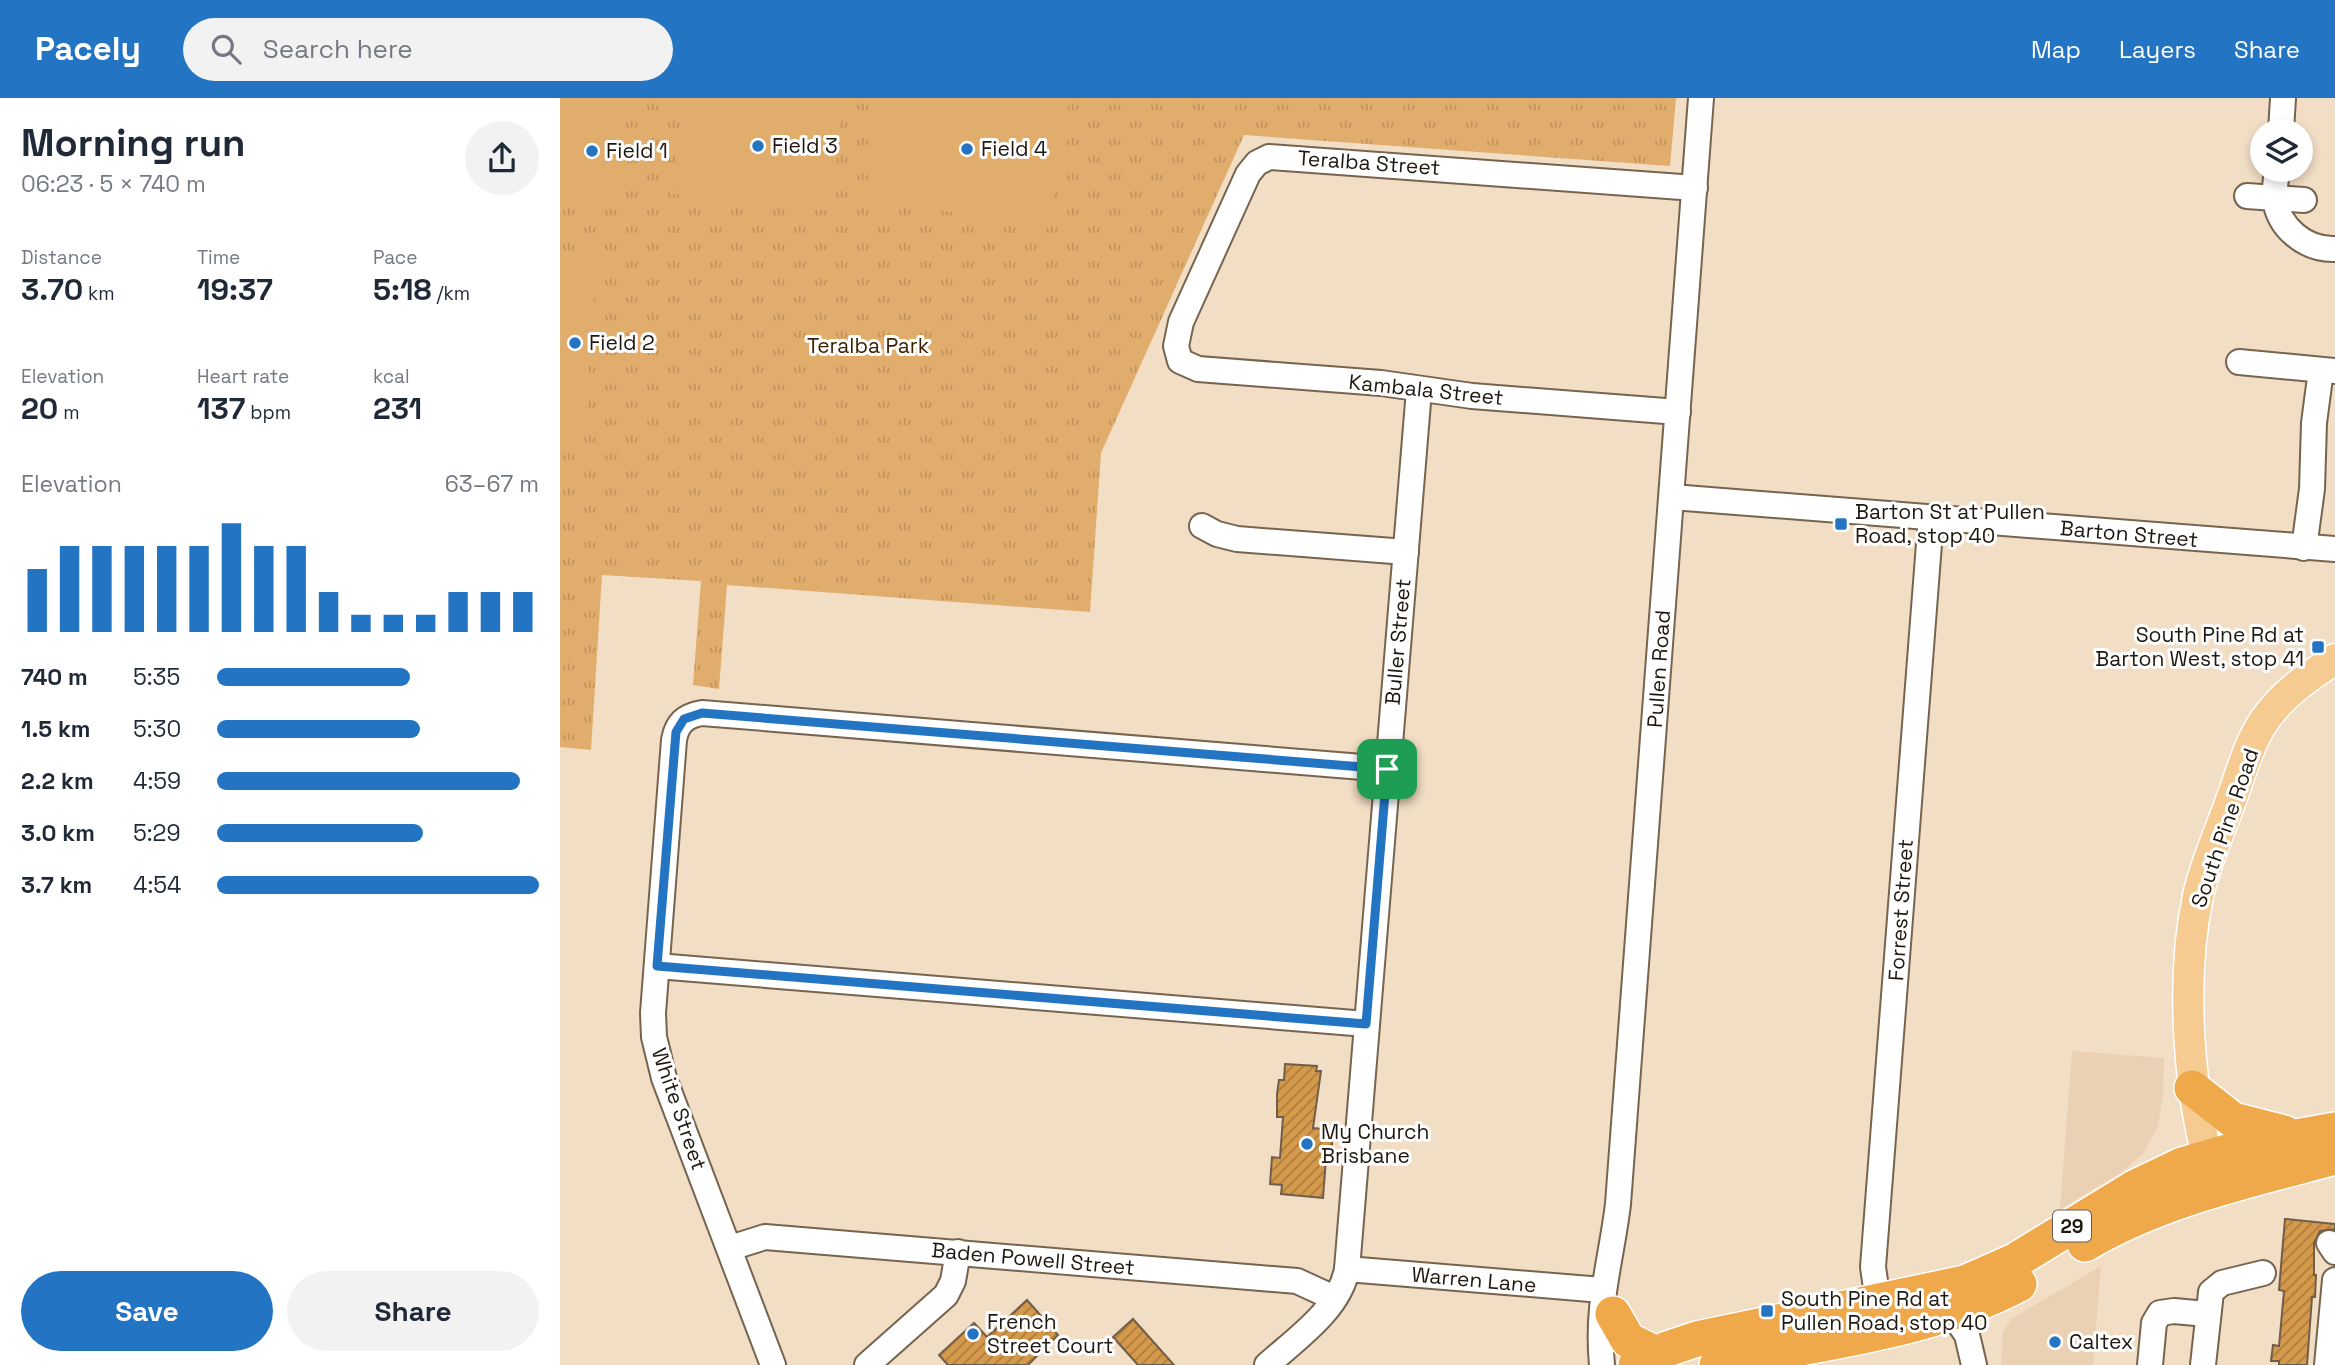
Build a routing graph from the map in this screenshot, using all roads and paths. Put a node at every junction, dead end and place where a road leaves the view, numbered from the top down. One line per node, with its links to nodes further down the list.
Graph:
1 (1701, 98): 5 (street, Pullen Road)
2 (2283, 98): 3 (street)
3 (2282, 119)
4 (2276, 182): 7 (street)
5 (1695, 188): 10 (street, Teralba Street); 14 (street, Pullen Road)
6 (2246, 196): 7 (street)
7 (2275, 198): 8 (street); 9 (street)
8 (2304, 200)
9 (2335, 249)
10 (1179, 357): 13 (street, Kambala Street)
11 (2239, 362): 12 (street)
12 (2328, 370): 18 (street)
13 (1419, 390): 14 (street, Kambala Street); 20 (street, Buller Street)
14 (1678, 412): 15 (street, Pullen Road)
15 (1672, 497): 16 (street, Barton Street); 36 (street, Pullen Road)
16 (1931, 518): 18 (street, Barton Street); 37 (street, Forrest Street)
17 (1202, 526): 20 (street)
18 (2304, 548): 19 (street, Barton Street)
19 (2335, 549)
20 (1406, 552): 22 (street, Buller Street)
21 (2335, 659): 25 (main road, South Pine Road)
22 (1387, 769): 23 (street, White Street); 24 (street, Buller Street)
23 (657, 966): 24 (street); 30 (street, White Street)
24 (1366, 1024): 32 (street, Buller Street)
25 (2192, 1088): 26 (highway); 27 (main road, South Pine Road)
26 (2320, 1133): 27 (highway)
27 (2206, 1156): 29 (main road, South Pine Road); 38 (highway, 29)
28 (2335, 1157): 29 (highway)
29 (2217, 1191): 38 (highway, 29)
30 (730, 1248): 31 (street, Baden Powell Street); 41 (street, White Street)
31 (958, 1252): 35 (street, Baden Powell Street); 42 (street)
32 (1347, 1269): 35 (street, Buller Street); 36 (street, Warren Lane)
33 (2263, 1273): 39 (street)
34 (2335, 1280): 50 (street)
35 (1334, 1298): 43 (street, Buller Street)
36 (1607, 1302): 40 (highway); 44 (street, Pullen Road); 45 (street, Pullen Road)
37 (1878, 1302): 38 (highway, 29); 40 (highway, 29)
38 (1945, 1303): 46 (highway, 29); 47 (street)
39 (2207, 1314): 48 (street); 49 (street)
40 (1646, 1360)
41 (773, 1365)
42 (867, 1365)
43 (1267, 1365)
44 (1602, 1365)
45 (1617, 1365)
46 (1717, 1365)
47 (1974, 1365)
48 (2150, 1365)
49 (2203, 1365)
50 (2326, 1365)

